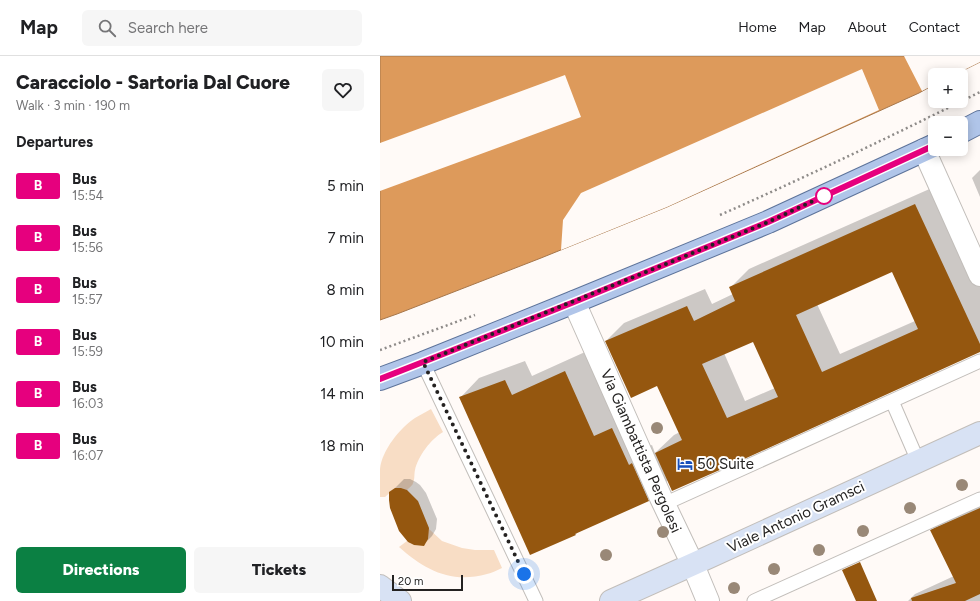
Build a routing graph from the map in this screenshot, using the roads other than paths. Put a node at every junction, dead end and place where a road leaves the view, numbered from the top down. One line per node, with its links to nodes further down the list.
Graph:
1 (980, 122): 2 (main road)
2 (968, 128)
3 (928, 149): 6 (main road)
4 (933, 156): 5 (street)
5 (980, 275)
6 (574, 302): 8 (main road); 15 (street, Via Giambattista Pergolesi)
7 (980, 361): 11 (lane)
8 (414, 366): 9 (main road); 10 (street); 19 (lane)
9 (380, 378)
10 (380, 390)
11 (892, 401): 13 (lane); 15 (lane)
12 (980, 433): 13 (street, Viale Antonio Gramsci)
13 (918, 461): 16 (street, Viale Antonio Gramsci)
14 (980, 498): 22 (lane)
15 (664, 504): 16 (street, Via Giambattista Pergolesi)
16 (693, 565): 20 (street, Viale Antonio Gramsci); 21 (street, Via Giambattista Pergolesi)
17 (380, 586): 18 (street)
18 (400, 601)
19 (536, 601)
20 (611, 601)
21 (708, 601)
22 (754, 601)

